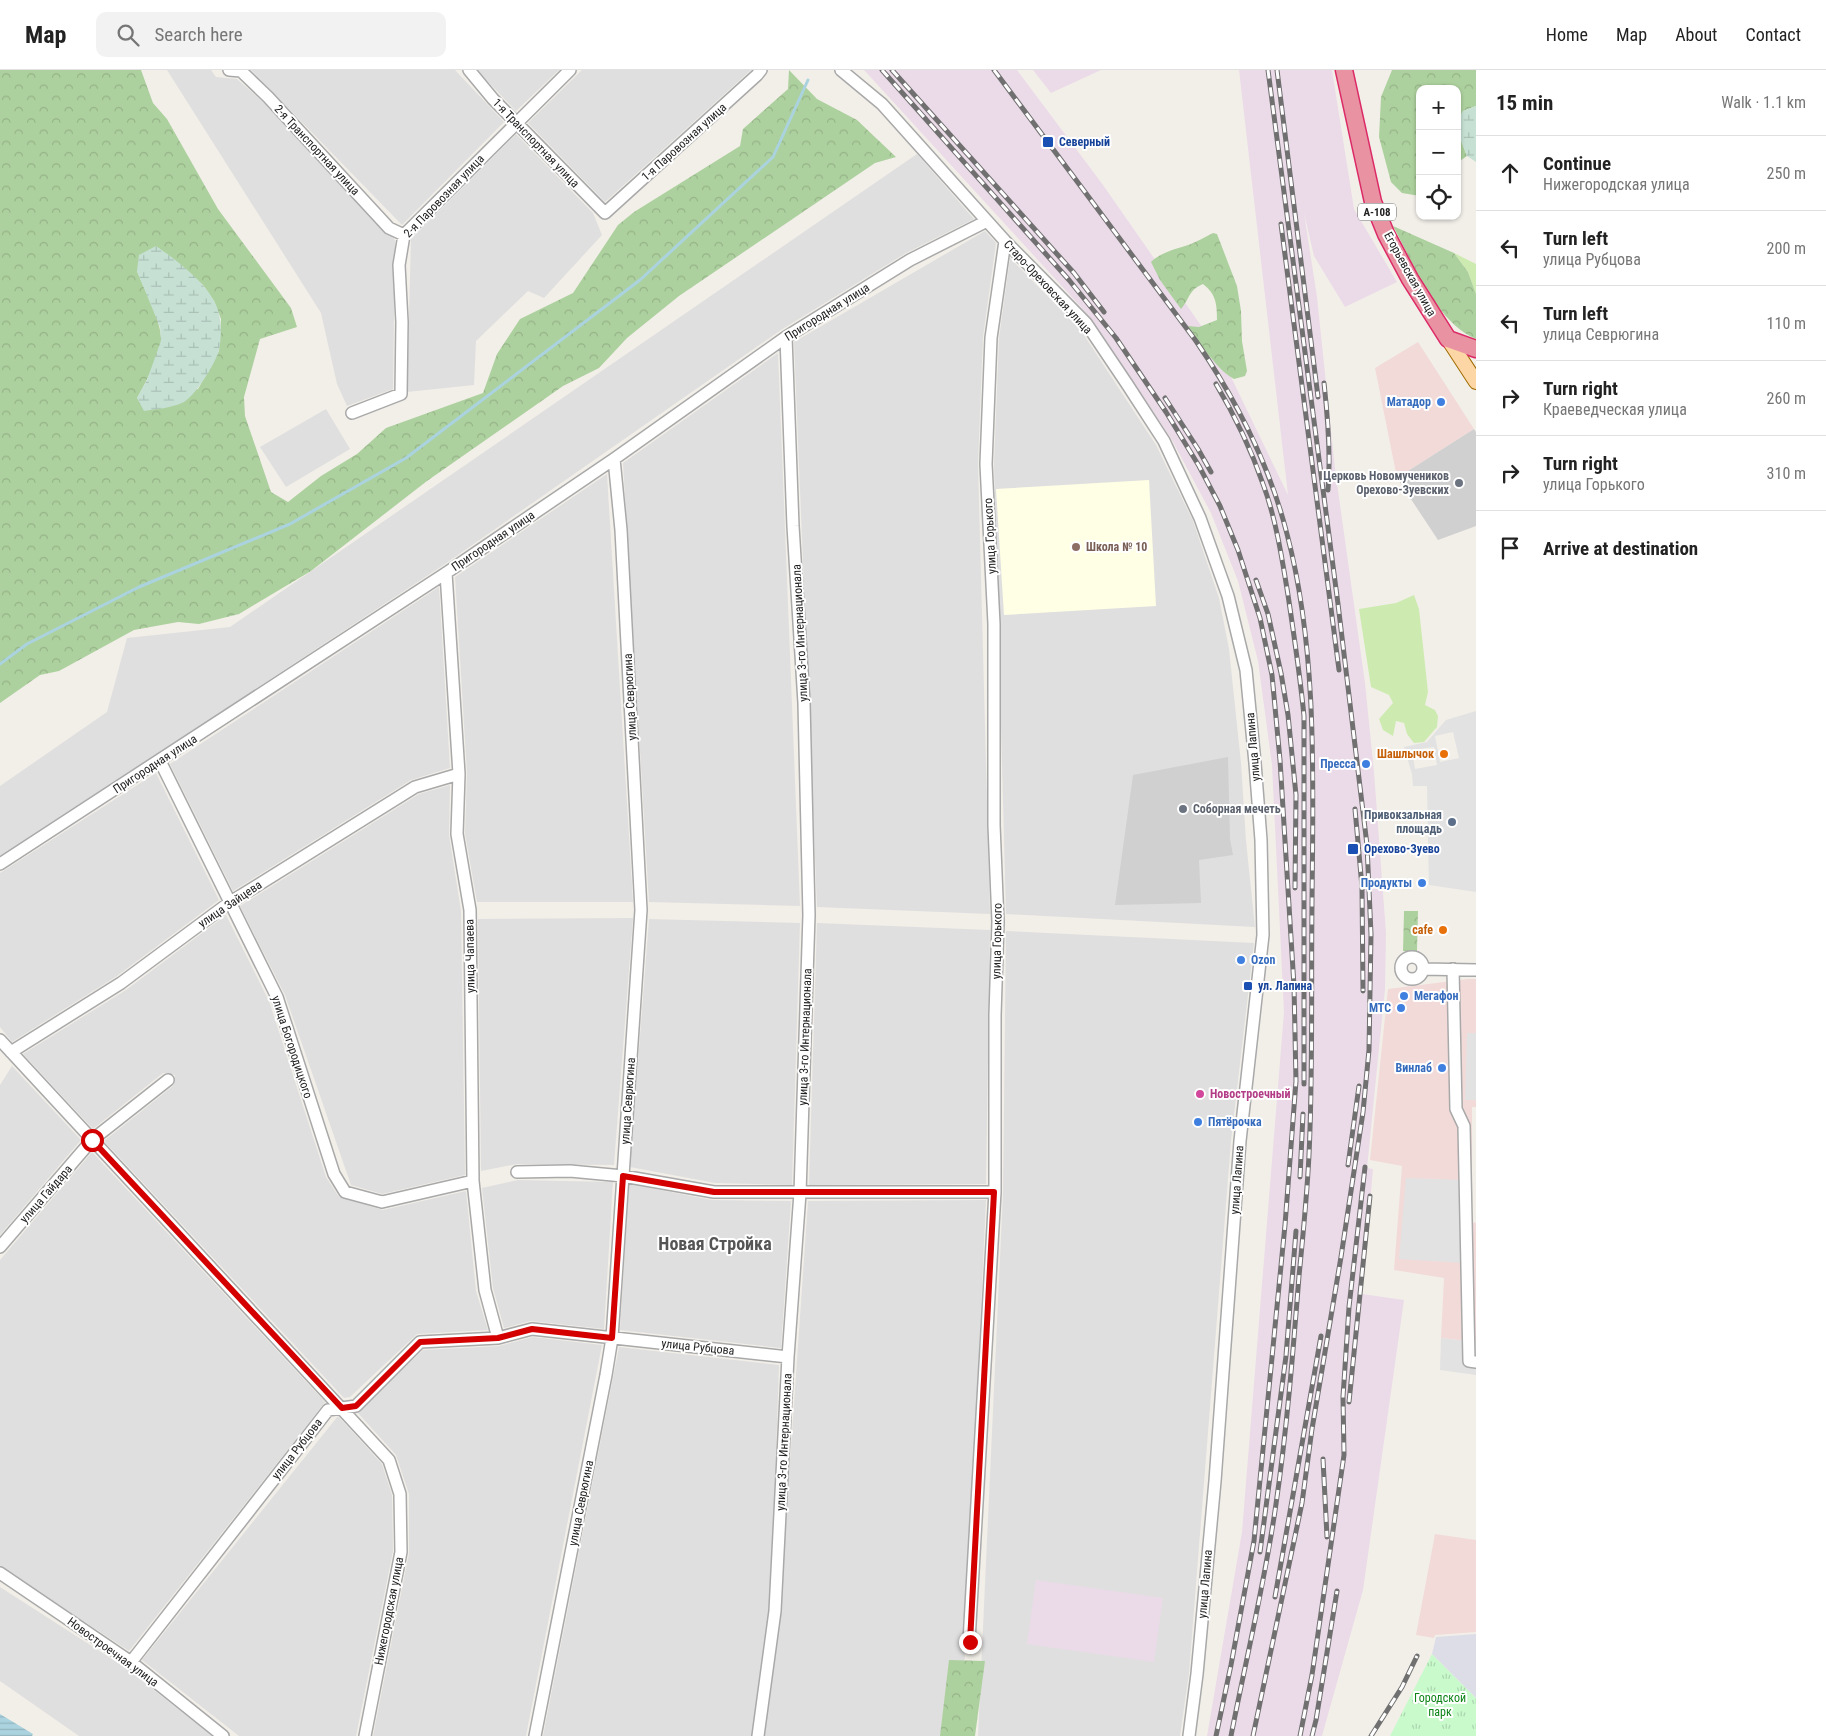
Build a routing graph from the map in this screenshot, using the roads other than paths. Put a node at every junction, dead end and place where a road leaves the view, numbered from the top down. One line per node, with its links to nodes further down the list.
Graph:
1 (229, 70): 10 (street, 2-я Транспортная улица)
2 (468, 70): 7 (street, 1-я Транспортная улица)
3 (570, 70): 7 (street, 2-я Паровозная улица)
4 (761, 70): 8 (street, 1-я Паровозная улица)
5 (841, 70): 9 (street, Старо-Ореховская улица)
6 (1344, 70): 13 (highway, Егорьевская улица / А-108)
7 (516, 122): 8 (street, 1-я Транспортная улица); 10 (street, 2-я Паровозная улица)
8 (605, 214)
9 (988, 221): 11 (street, Старо-Ореховская улица); 12 (street, Пригородная улица)
10 (404, 235): 16 (street, 2-я Паровозная улица)
11 (1004, 241): 19 (street, Старо-Ореховская улица); 34 (street, улица Горького)
12 (786, 338): 17 (street, Пригородная улица); 35 (street, улица 3-го Интернационала)
13 (1448, 339): 14 (highway); 15 (main road, Егорьевская улица)
14 (1476, 349)
15 (1476, 382)
16 (352, 413)
17 (614, 459): 18 (street, Пригородная улица); 32 (street, улица Севрюгина)
18 (446, 573): 20 (street, Пригородная улица); 21 (street, улица Чапаева)
19 (1228, 596): 49 (street, улица Лапина)
20 (160, 761): 22 (street, Пригородная улица); 23 (street, улица Богородицкого)
21 (459, 774): 23 (street, улица Зайцева); 33 (street, улица Чапаева)
22 (0, 864)
23 (229, 903): 28 (street, улица Зайцева); 33 (street, улица Богородицкого)
24 (1423, 969): 25 (street)
25 (1453, 969): 26 (street); 40 (street)
26 (1476, 970)
27 (0, 1040): 28 (street, Нижегородская улица)
28 (11, 1052): 30 (street, Нижегородская улица)
29 (168, 1080): 30 (street, улица Гайдара)
30 (92, 1140): 36 (street, улица Гайдара); 41 (street, Нижегородская улица)
31 (517, 1172): 32 (street)
32 (623, 1176): 35 (street); 38 (street, улица Севрюгина)
33 (473, 1181): 37 (street, улица Чапаева)
34 (994, 1192): 35 (street); 43 (street, улица Горького)
35 (800, 1193): 39 (street, улица 3-го Интернационала)
36 (0, 1248)
37 (498, 1338): 38 (street, улица Рубцова); 41 (street, улица Рубцова)
38 (612, 1338): 39 (street, улица Рубцова); 47 (street, улица Севрюгина)
39 (788, 1357): 48 (street, улица 3-го Интернационала)
40 (1476, 1362)
41 (342, 1408): 44 (street, улица Рубцова); 46 (street, Нижегородская улица)
42 (0, 1573): 44 (street, Новостроечная улица)
43 (970, 1642)
44 (131, 1662): 45 (street, Новостроечная улица)
45 (223, 1736)
46 (365, 1736)
47 (535, 1736)
48 (758, 1736)
49 (1188, 1736)

